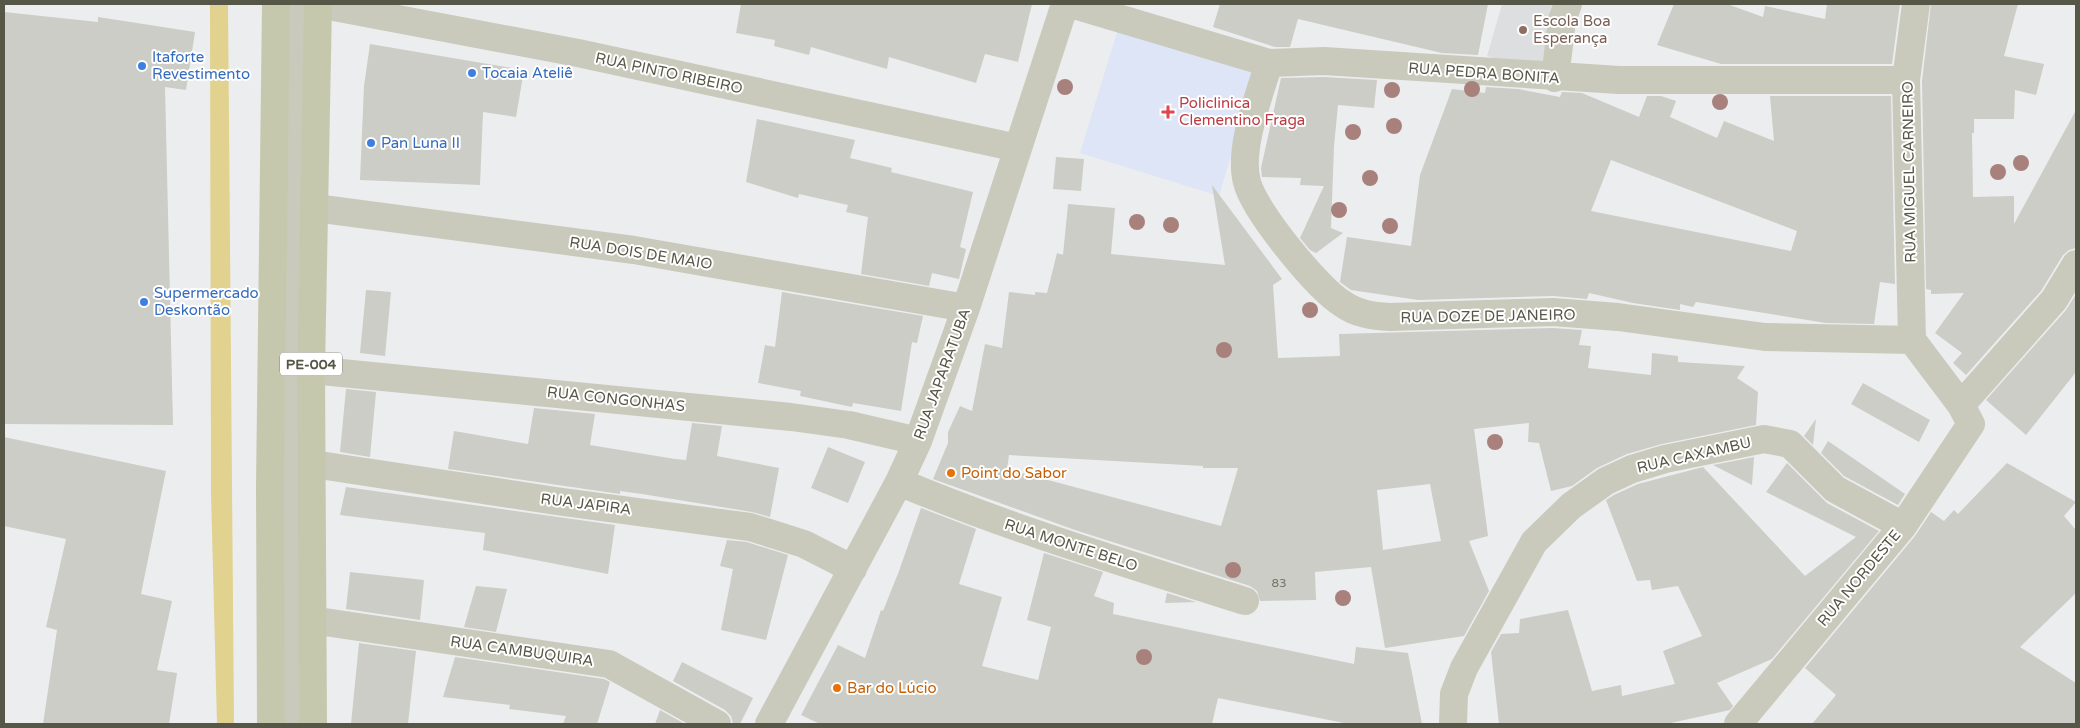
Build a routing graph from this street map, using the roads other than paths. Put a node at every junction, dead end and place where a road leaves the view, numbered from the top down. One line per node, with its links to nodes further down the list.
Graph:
1 (276, 4): 24 (main road, PE-004)
2 (308, 4): 10 (street, RUA PINTO RIBEIRO); 11 (main road, PE-004); 25 (street); 26 (street)
3 (1066, 4): 10 (street, RUA JAPARATUBA)
4 (1071, 4): 7 (street, RUA PEDRA BONITA)
5 (1568, 4): 8 (street)
6 (1916, 4): 9 (street, RUA MIGUEL CARNEIRO)
7 (1269, 64): 8 (street, RUA PEDRA BONITA); 14 (street, RUA DOZE DE JANEIRO)
8 (1555, 78): 9 (street, RUA PEDRA BONITA)
9 (1906, 80): 14 (street, RUA MIGUEL CARNEIRO)
10 (1018, 148): 13 (street, RUA JAPARATUBA)
11 (315, 208): 13 (street, RUA DOIS DE MAIO); 15 (main road, PE-004)
12 (2076, 264): 16 (street)
13 (966, 308): 17 (street, RUA JAPARATUBA)
14 (1912, 340): 16 (street)
15 (311, 370): 17 (street, RUA CONGONHAS); 18 (main road, PE-004)
16 (1966, 415): 20 (street, RUA NORDESTE)
17 (918, 441): 19 (street, RUA JAPARATUBA)
18 (313, 464): 21 (street, RUA JAPIRA); 23 (main road, PE-004)
19 (899, 482): 21 (street, RUA JAPARATUBA); 22 (street, RUA MONTE BELO)
20 (1903, 526): 30 (street, RUA CAXAMBU); 31 (street, RUA NORDESTE)
21 (853, 569): 29 (street, RUA JAPARATUBA)
22 (1245, 601)
23 (311, 620): 27 (main road, PE-004); 28 (street, RUA CAMBUQUIRA)
24 (271, 724)
25 (287, 724)
26 (296, 724)
27 (313, 724)
28 (717, 724)
29 (769, 724)
30 (1453, 724)
31 (1738, 724)

